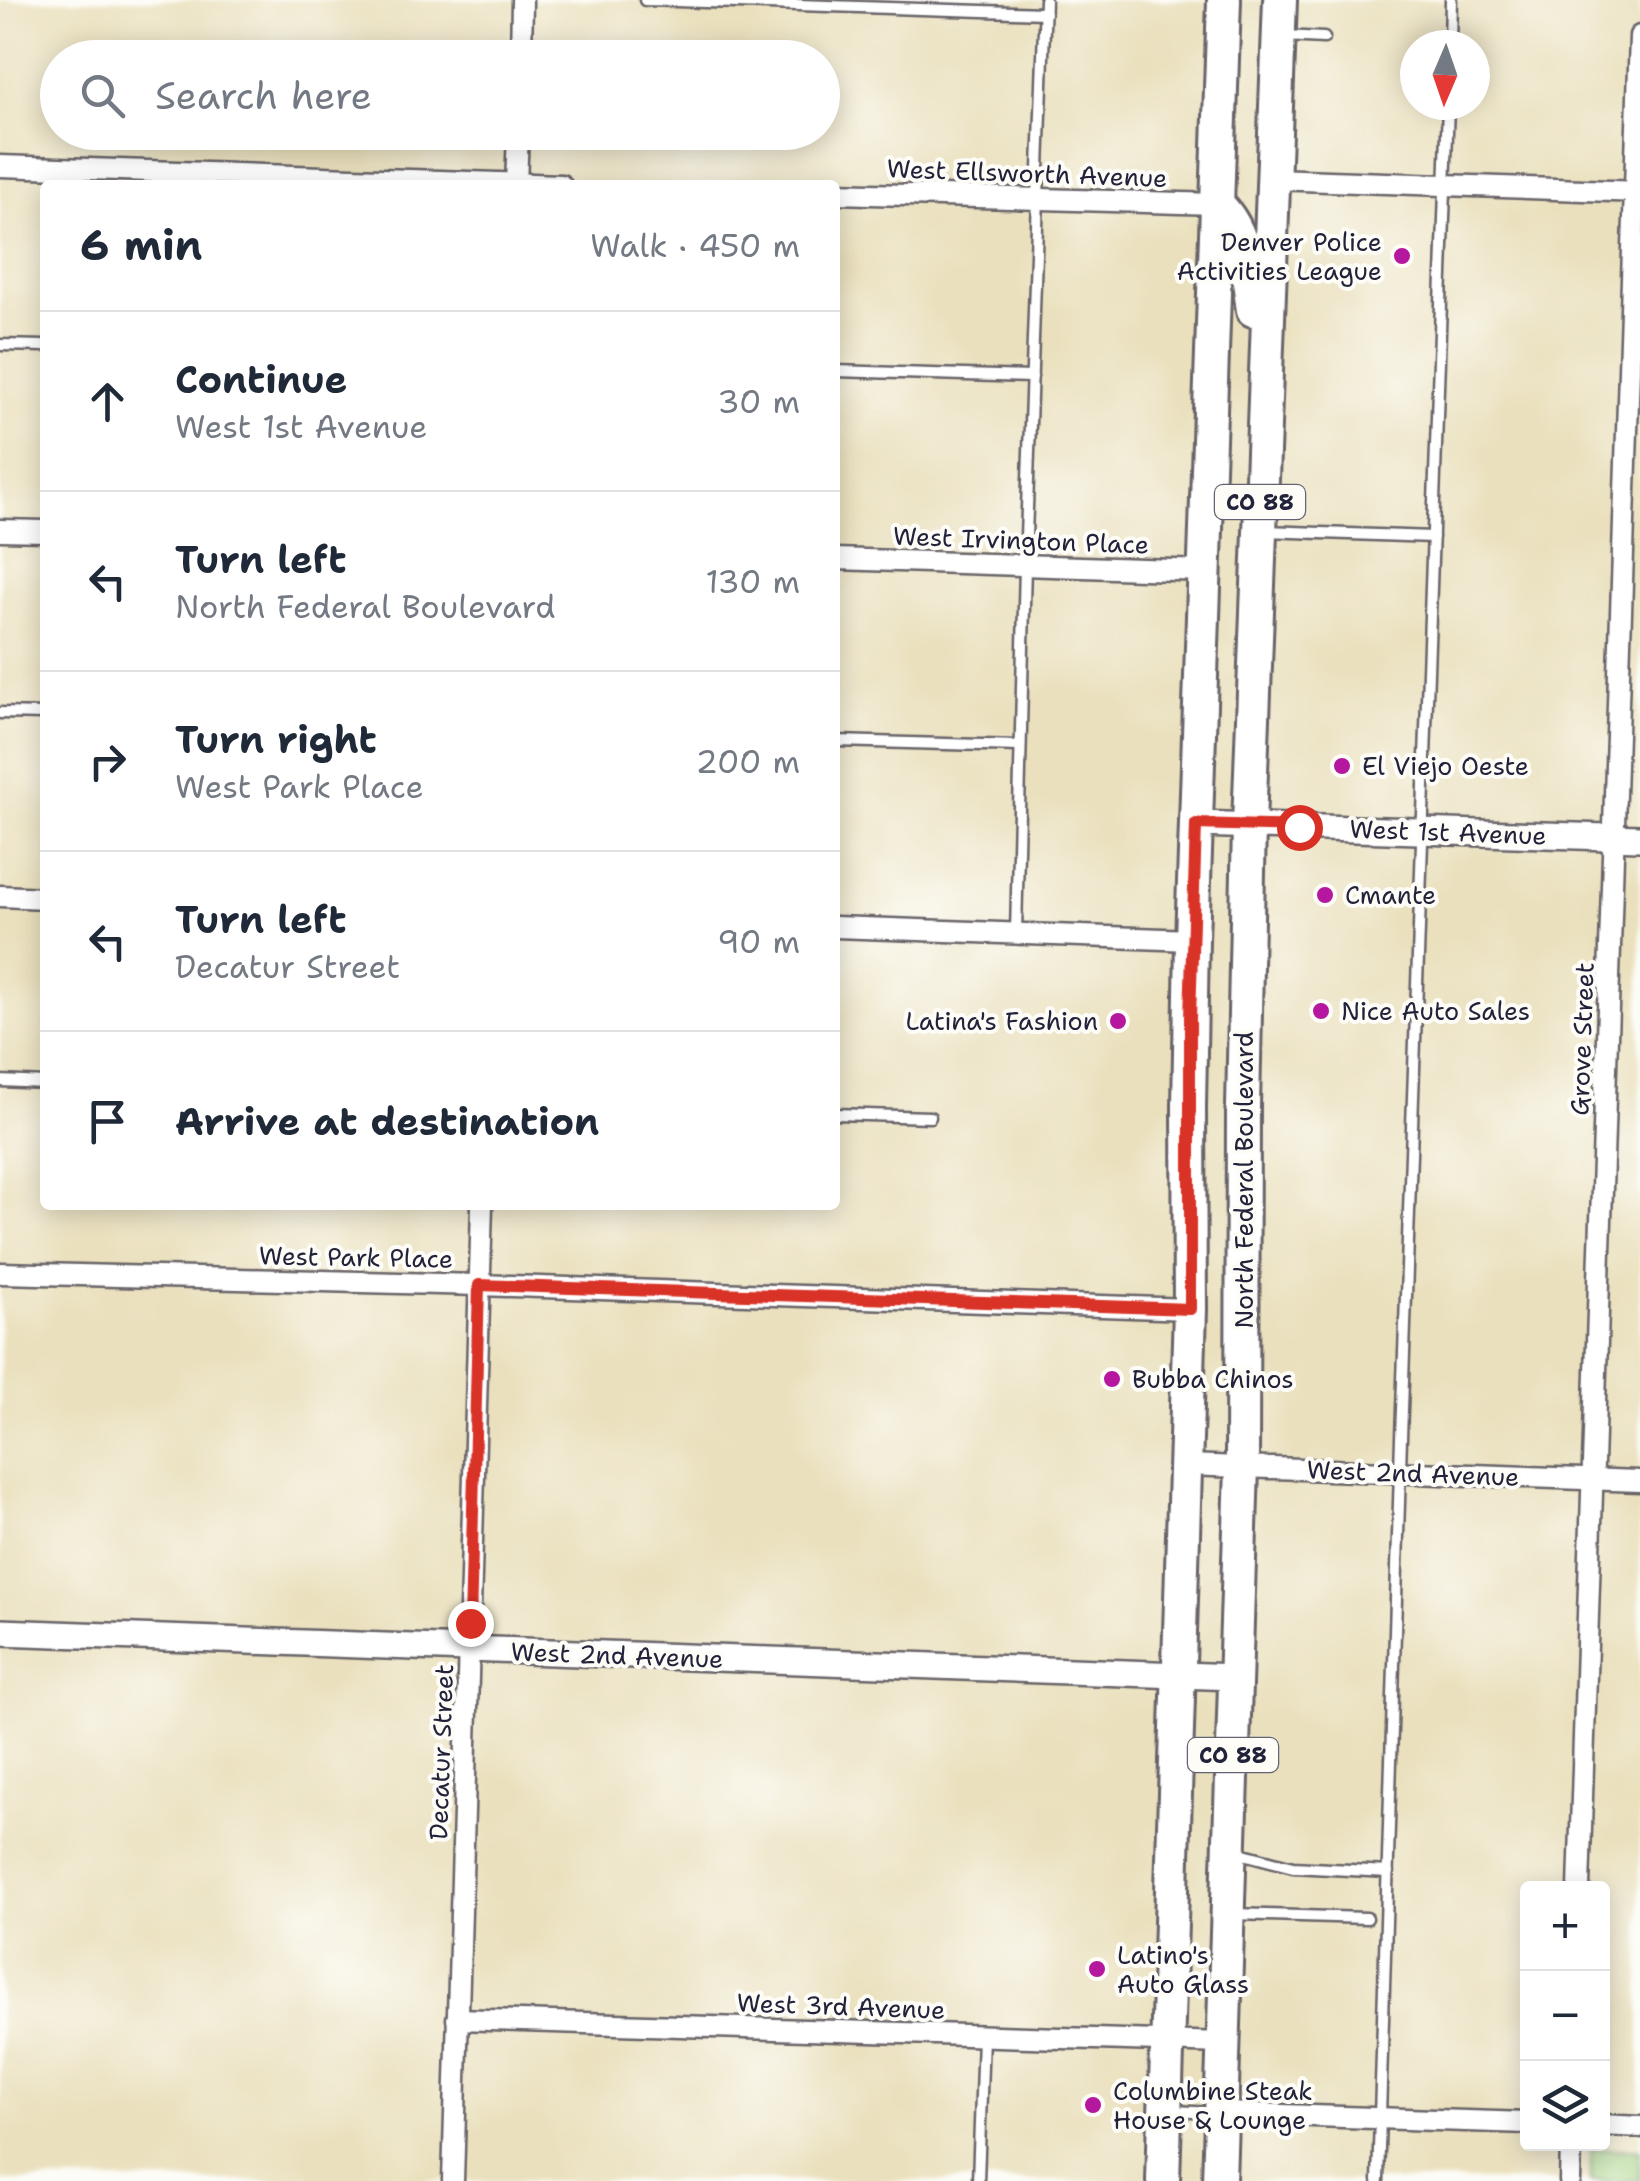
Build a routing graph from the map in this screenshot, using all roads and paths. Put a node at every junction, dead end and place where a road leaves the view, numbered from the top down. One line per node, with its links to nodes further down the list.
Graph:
1 (522, 0): 12 (street)
2 (644, 0): 7 (lane)
3 (1045, 0): 7 (lane)
4 (1224, 0): 23 (main road, CO 88)
5 (1280, 0): 9 (main road, CO 88)
6 (1451, 0): 8 (lane)
7 (1044, 13): 22 (lane)
8 (1450, 30)
9 (1278, 36): 11 (lane); 16 (main road, CO 88)
10 (1640, 36): 20 (street, Grove Street)
11 (1324, 38)
12 (521, 40)
13 (1448, 120): 19 (lane)
14 (517, 150): 18 (street)
15 (0, 166): 17 (street)
16 (1272, 178): 19 (street); 28 (main road, North Federal Boulevard / CO 88)
17 (401, 180)
18 (516, 180)
19 (1446, 185): 20 (street); 32 (lane)
20 (1638, 192): 43 (street, Grove Street)
21 (840, 193): 22 (street, West Ellsworth Avenue)
22 (1039, 199): 23 (street, West Ellsworth Avenue); 27 (lane)
23 (1217, 204): 28 (main road); 35 (main road, CO 88)
24 (0, 345): 25 (lane)
25 (40, 346)
26 (840, 372): 27 (lane)
27 (1032, 378): 34 (lane)
28 (1265, 386): 30 (main road, North Federal Boulevard / CO 88)
29 (0, 530): 31 (street)
30 (1259, 531): 32 (lane); 41 (main road, North Federal Boulevard / CO 88)
31 (40, 532)
32 (1433, 537): 42 (lane)
33 (840, 559): 34 (street, West Irvington Place)
34 (1025, 566): 35 (street, West Irvington Place); 39 (lane)
35 (1206, 571): 40 (main road, CO 88)
36 (0, 713): 37 (lane)
37 (40, 714)
38 (840, 741): 39 (lane)
39 (1020, 746): 48 (lane)
40 (1196, 824): 41 (street, West 1st Avenue); 49 (main road, CO 88)
41 (1249, 825): 42 (street, West 1st Avenue); 59 (main road, North Federal Boulevard / CO 88)
42 (1422, 831): 43 (street, West 1st Avenue); 60 (lane)
43 (1613, 837): 44 (street, West 1st Avenue); 61 (street, Grove Street)
44 (1640, 838)
45 (0, 896): 46 (street)
46 (40, 898)
47 (840, 927): 48 (street)
48 (1016, 934): 49 (street)
49 (1192, 940): 57 (main road, CO 88)
50 (0, 1081): 51 (lane)
51 (40, 1083)
52 (840, 1114): 53 (lane)
53 (930, 1117)
54 (482, 1210): 56 (street, Decatur Street)
55 (0, 1273): 56 (street, West Park Place)
56 (479, 1285): 57 (street, West Park Place); 64 (street, Decatur Street)
57 (1190, 1309): 58 (main road, CO 88)
58 (1186, 1465): 59 (street, West 2nd Avenue); 65 (main road, CO 88)
59 (1242, 1467): 60 (street, West 2nd Avenue); 66 (main road, North Federal Boulevard / CO 88)
60 (1400, 1472): 61 (street, West 2nd Avenue); 68 (lane)
61 (1593, 1479): 62 (street, West 2nd Avenue); 69 (street, Grove Street)
62 (1640, 1481)
63 (0, 1632): 64 (street, West 2nd Avenue)
64 (469, 1650): 65 (street, West 2nd Avenue); 72 (street, Decatur Street)
65 (1180, 1675): 66 (street, West 2nd Avenue); 74 (main road, CO 88)
66 (1235, 1677): 67 (main road, North Federal Boulevard / CO 88)
67 (1229, 1850): 68 (lane); 70 (main road, North Federal Boulevard / CO 88)
68 (1388, 1872): 78 (lane)
69 (1579, 1881)
70 (1227, 1914): 71 (lane); 75 (main road, North Federal Boulevard / CO 88)
71 (1367, 1918)
72 (457, 2019): 73 (street, West 3rd Avenue); 83 (street, Decatur Street)
73 (983, 2036): 74 (street, West 3rd Avenue); 84 (lane)
74 (1168, 2041): 75 (street, West 3rd Avenue); 76 (main road, CO 88)
75 (1224, 2044): 77 (main road, North Federal Boulevard / CO 88)
76 (1166, 2110): 77 (lane); 85 (main road, CO 88)
77 (1222, 2113): 78 (street); 86 (main road, North Federal Boulevard / CO 88)
78 (1381, 2118): 79 (street); 87 (lane)
79 (1520, 2123)
80 (1610, 2126): 81 (street)
81 (1640, 2127)
82 (1572, 2151): 88 (street)
83 (453, 2181)
84 (978, 2181)
85 (1164, 2181)
86 (1220, 2181)
87 (1378, 2181)
88 (1570, 2181)

